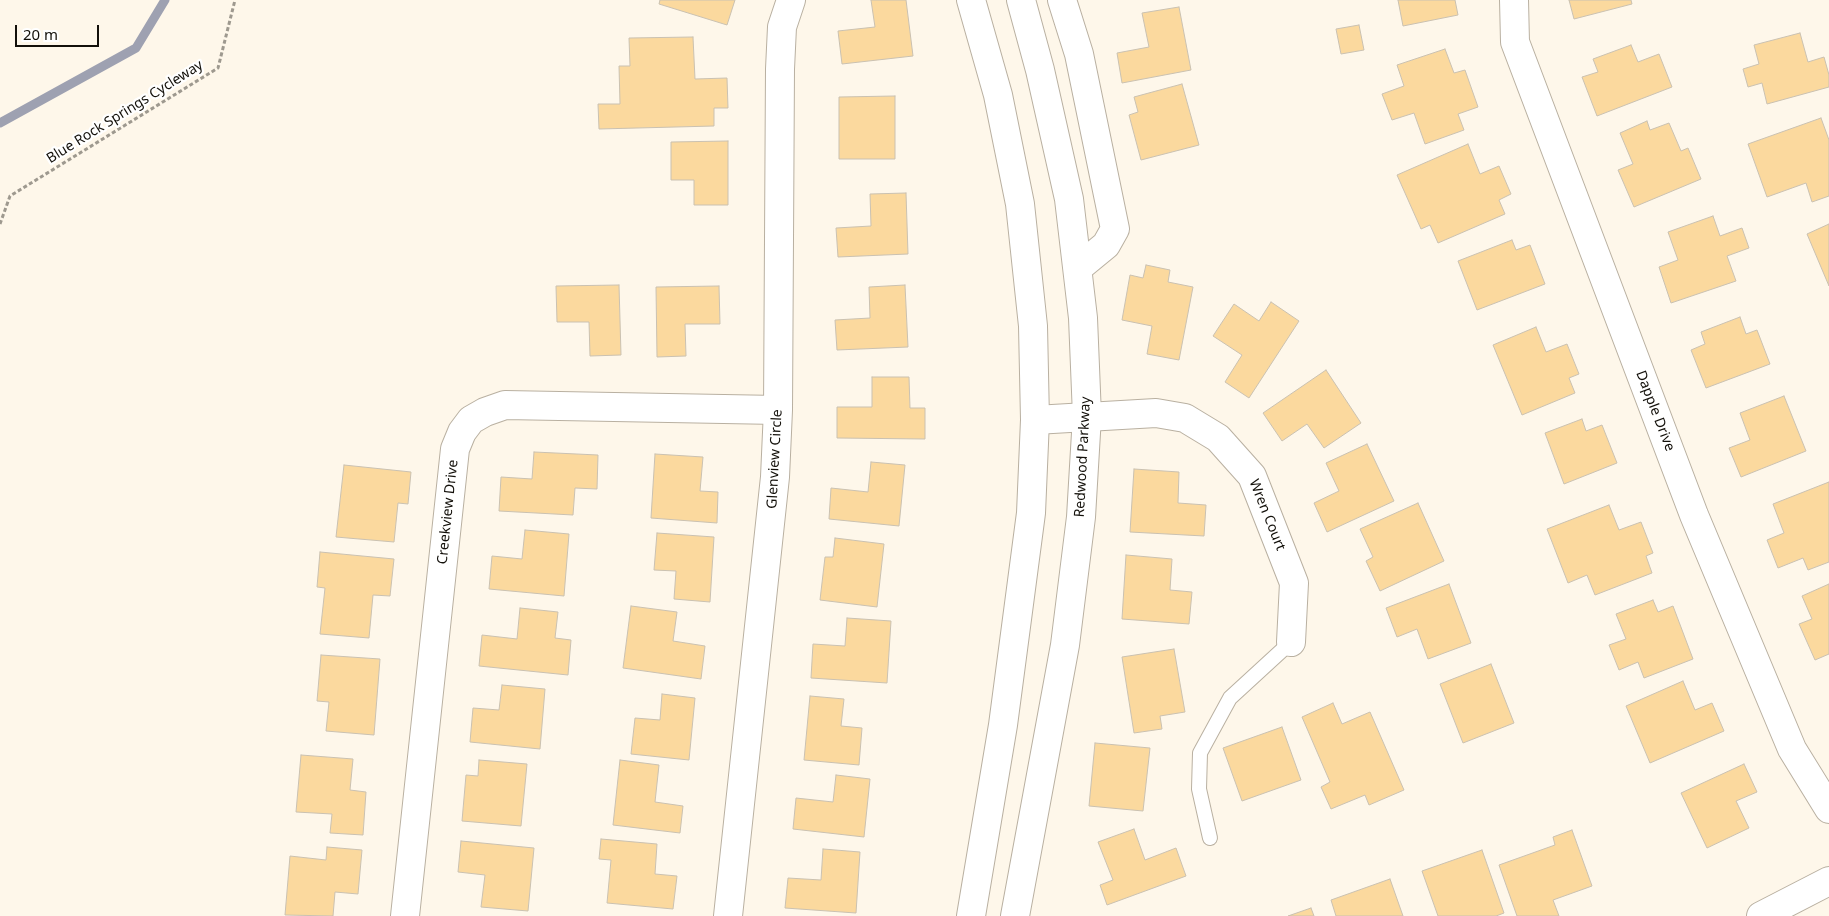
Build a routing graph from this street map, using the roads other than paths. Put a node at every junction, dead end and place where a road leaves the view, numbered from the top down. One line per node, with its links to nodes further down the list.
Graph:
1 (790, 0): 7 (street, Glenview Circle)
2 (970, 0): 9 (street)
3 (1021, 0): 6 (street, Redwood Parkway)
4 (1062, 0): 6 (street)
5 (1514, 0): 11 (street, Dapple Drive)
6 (1078, 268): 8 (street, Redwood Parkway)
7 (778, 410): 14 (street, Creekview Drive); 15 (street, Glenview Circle)
8 (1087, 416): 9 (street, Wren Court); 10 (street, Wren Court); 17 (street, Redwood Parkway)
9 (1035, 420): 16 (street)
10 (1291, 642): 12 (lane)
11 (1829, 809)
12 (1210, 838)
13 (1829, 881): 18 (street)
14 (405, 916)
15 (728, 916)
16 (971, 916)
17 (1014, 916)
18 (1761, 916)

